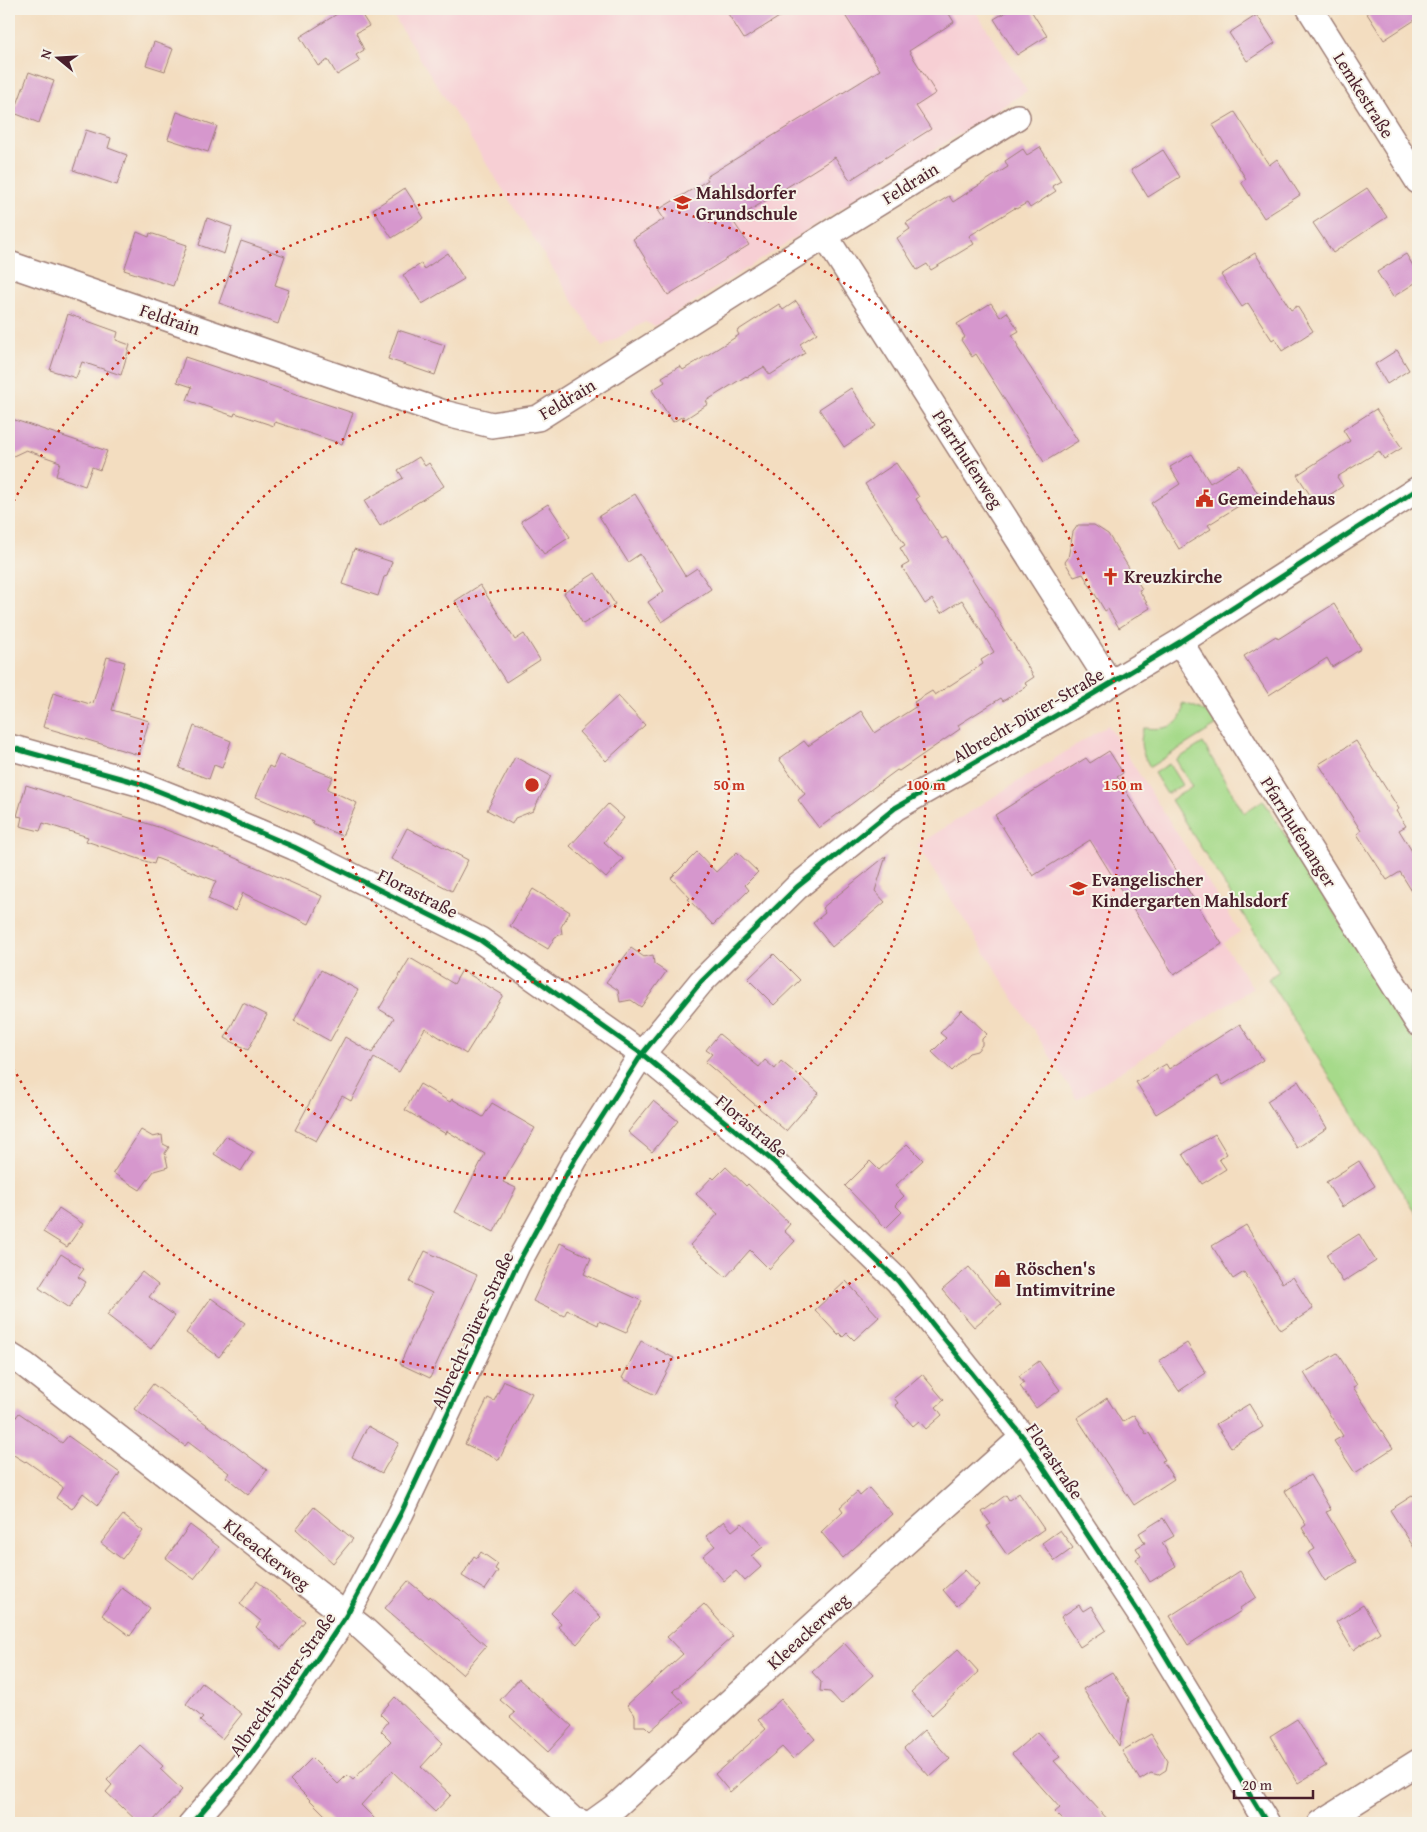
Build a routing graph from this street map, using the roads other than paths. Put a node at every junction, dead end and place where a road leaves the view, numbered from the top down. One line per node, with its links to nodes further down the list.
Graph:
1 (1310, 9): 3 (street, Lemkestraße)
2 (1016, 117): 4 (street, Feldrain)
3 (1418, 181)
4 (825, 236): 5 (street, Feldrain); 8 (street, Pfarrhufenweg)
5 (9, 264)
6 (1418, 489): 7 (street, Albrecht-Dürer-Straße)
7 (1180, 642): 8 (street, Albrecht-Dürer-Straße); 10 (street, Pfarrhufenanger)
8 (1110, 684): 11 (street, Albrecht-Dürer-Straße)
9 (9, 747): 11 (street, Florastraße)
10 (1418, 1023)
11 (642, 1054): 13 (street, Florastraße); 14 (street, Albrecht-Dürer-Straße)
12 (9, 1355): 14 (street, Kleeackerweg)
13 (1024, 1438): 18 (street, Kleeackerweg); 19 (street, Florastraße)
14 (346, 1616): 16 (street, Albrecht-Dürer-Straße); 17 (street, Kleeackerweg)
15 (1418, 1762): 20 (street)
16 (192, 1823)
17 (583, 1823)
18 (592, 1823)
19 (1268, 1823)
20 (1321, 1823)

